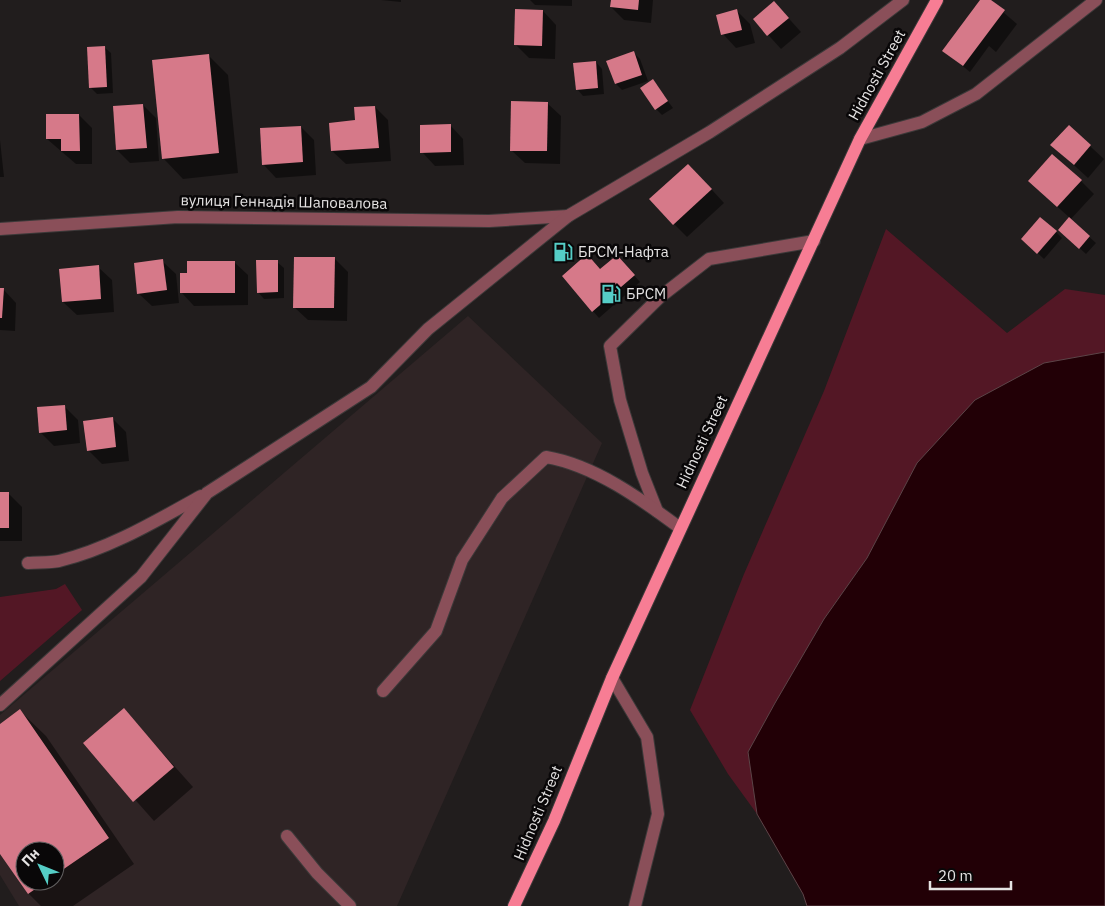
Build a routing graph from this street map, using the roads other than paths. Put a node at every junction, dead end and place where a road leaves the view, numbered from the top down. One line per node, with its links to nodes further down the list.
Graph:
1 (903, 0): 5 (street)
2 (937, 0): 4 (main road, Hidnosti Street)
3 (1096, 0): 4 (street)
4 (860, 139): 7 (main road, Hidnosti Street)
5 (568, 216): 6 (street, вулиця Геннадія Шаповалова); 8 (street)
6 (0, 229)
7 (814, 241): 9 (street); 10 (main road, Hidnosti Street)
8 (206, 493): 11 (street); 14 (street)
9 (657, 511): 10 (street); 13 (street)
10 (680, 528): 12 (main road, Hidnosti Street)
11 (28, 563)
12 (612, 678): 17 (main road, Hidnosti Street); 18 (street)
13 (383, 691)
14 (0, 705)
15 (287, 836): 16 (street)
16 (350, 906)
17 (514, 906)
18 (635, 906)

